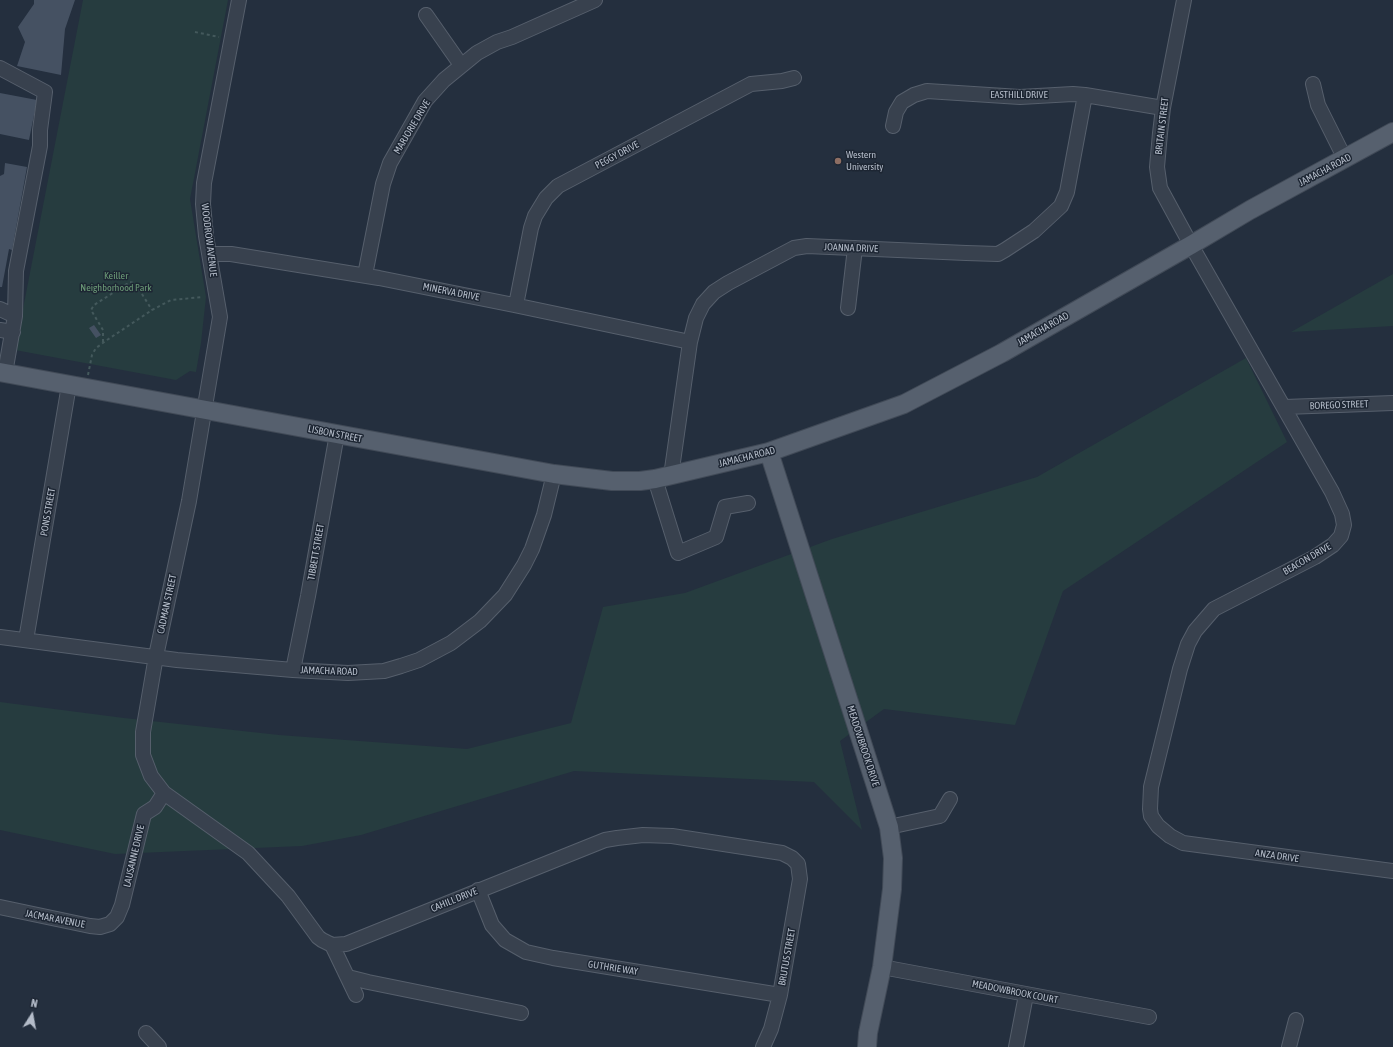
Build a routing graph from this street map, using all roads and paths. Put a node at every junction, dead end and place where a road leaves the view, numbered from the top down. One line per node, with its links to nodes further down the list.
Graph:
1 (239, 0): 18 (street, WOODROW AVENUE)
2 (595, 0): 7 (street, MARJORIE DRIVE)
3 (1184, 0): 12 (street, BRITAIN STREET)
4 (426, 15): 7 (street)
5 (195, 32): 6 (path)
6 (220, 37)
7 (461, 65): 19 (street, MARJORIE DRIVE)
8 (0, 68): 25 (street)
9 (794, 78): 21 (street, PEGGY DRIVE)
10 (1313, 84): 15 (street)
11 (1085, 95): 12 (street, EASTHILL DRIVE); 13 (street, EASTHILL DRIVE); 17 (street, JOANNA DRIVE)
12 (1163, 108): 16 (street, BRITAIN STREET)
13 (893, 126)
14 (1393, 132): 15 (main road, JAMACHA ROAD)
15 (1345, 159): 16 (main road, JAMACHA ROAD)
16 (1192, 245): 32 (street, BEACON DRIVE); 35 (main road, JAMACHA ROAD)
17 (855, 248): 22 (street); 27 (street, JOANNA DRIVE)
18 (210, 254): 19 (street, MINERVA DRIVE); 33 (street, WOODROW AVENUE)
19 (365, 275): 21 (street, MINERVA DRIVE)
20 (205, 297): 24 (path)
21 (516, 305): 27 (street, MINERVA DRIVE)
22 (848, 308)
23 (0, 309): 25 (street)
24 (152, 310): 28 (path); 28 (path)
25 (15, 316): 26 (street)
26 (6, 331): 29 (street)
27 (690, 342): 37 (street, JOANNA DRIVE)
28 (103, 343): 30 (path)
29 (3, 372): 30 (main road, LISBON STREET)
30 (78, 386): 33 (main road, LISBON STREET); 40 (street, PONS STREET)
31 (1393, 403): 32 (street, BOREGO STREET)
32 (1285, 407): 46 (street, BEACON DRIVE)
33 (205, 410): 34 (main road, LISBON STREET); 41 (street, CADMAN STREET)
34 (337, 434): 36 (main road, LISBON STREET); 42 (street, TIBBETT STREET)
35 (769, 452): 37 (main road, JAMACHA ROAD); 45 (main road, MEADOWBROOK DRIVE)
36 (554, 474): 37 (main road, LISBON STREET); 42 (street, JAMACHA ROAD)
37 (663, 477): 38 (street)
38 (748, 503)
39 (0, 636): 40 (street, JAMACHA ROAD)
40 (26, 640): 41 (street, JAMACHA ROAD)
41 (156, 656): 42 (street, JAMACHA ROAD); 43 (street, CADMAN STREET)
42 (293, 670)
43 (164, 793): 51 (street, LAUSANNE DRIVE); 52 (street)
44 (950, 799): 45 (street)
45 (888, 827): 53 (main road, MEADOWBROOK DRIVE)
46 (1164, 832): 48 (street, ANZA DRIVE)
47 (798, 864): 49 (street, CAHILL DRIVE); 56 (street, BRUTUS STREET)
48 (1393, 871)
49 (478, 890): 52 (street, CAHILL DRIVE); 56 (street, GUTHRIE WAY)
50 (0, 907): 51 (street, JACMAR AVENUE)
51 (110, 924)
52 (332, 945): 54 (street)
53 (882, 967): 57 (street, MEADOWBROOK COURT); 64 (main road, MEADOWBROOK DRIVE)
54 (348, 977): 55 (street); 58 (street)
55 (356, 995)
56 (780, 995): 63 (street, BRUTUS STREET)
57 (1026, 995): 59 (street, MEADOWBROOK COURT); 65 (street)
58 (521, 1013)
59 (1149, 1017)
60 (1296, 1020): 66 (street)
61 (146, 1032): 62 (street)
62 (159, 1047)
63 (763, 1047)
64 (867, 1047)
65 (1016, 1047)
66 (1289, 1047)

